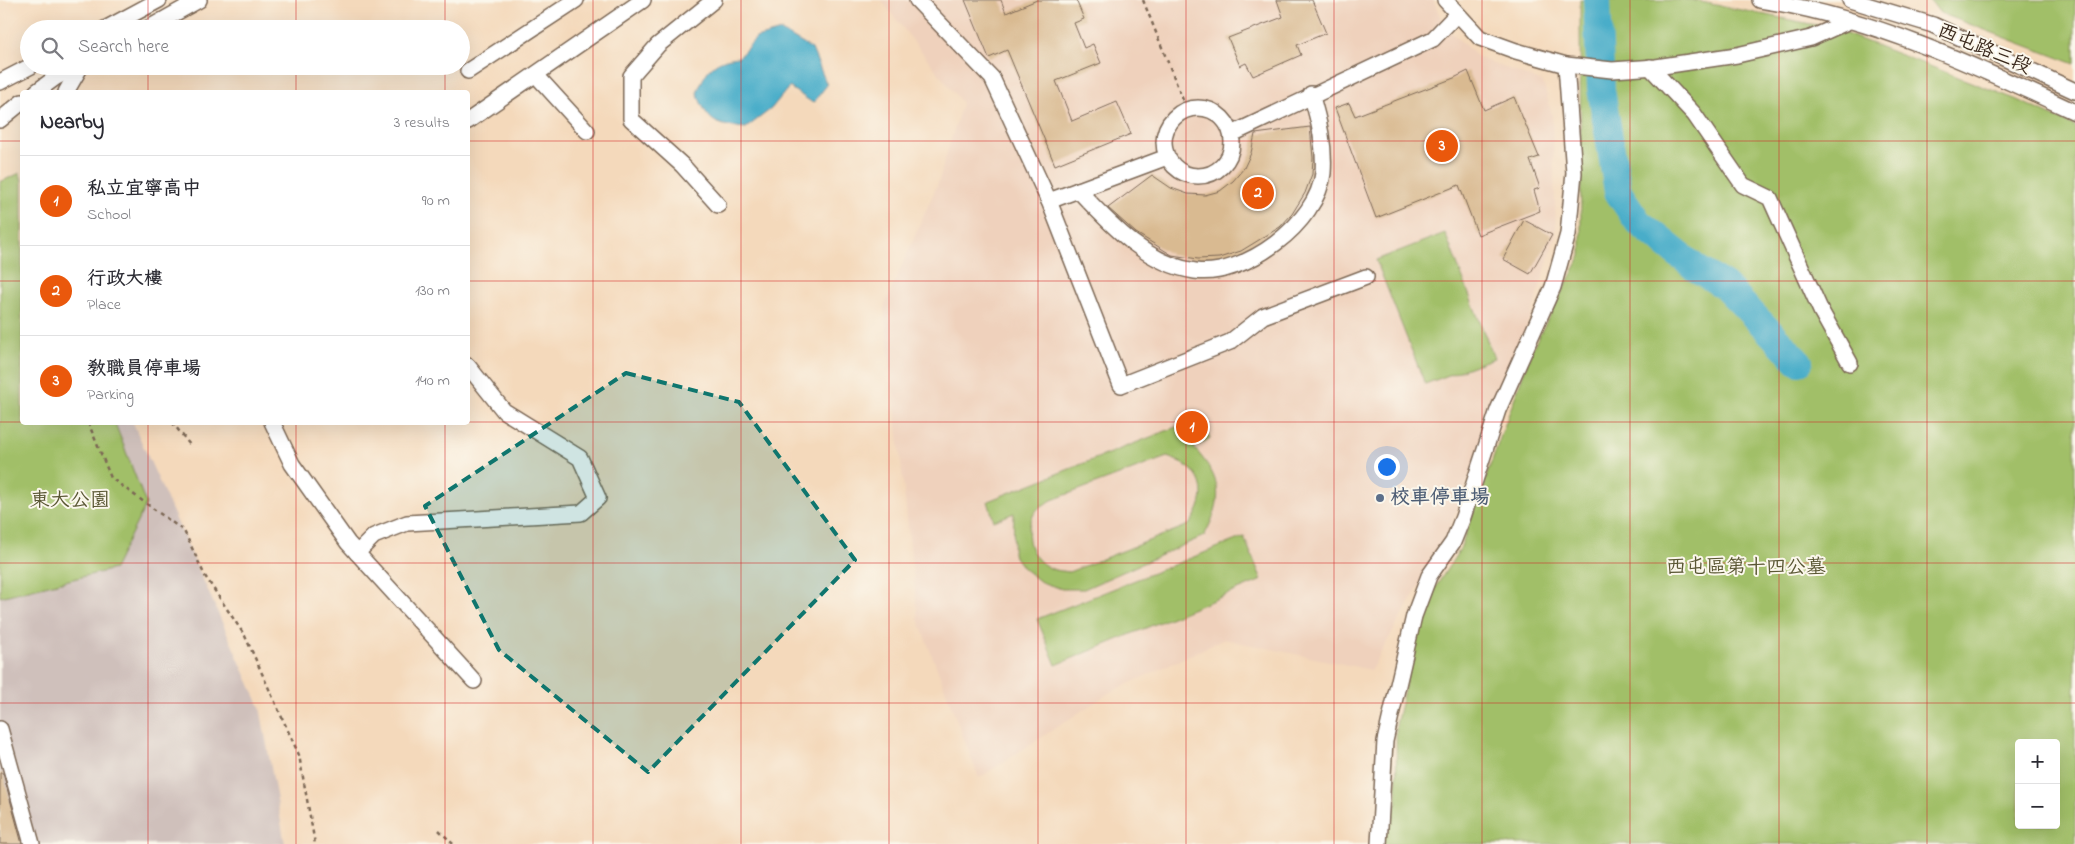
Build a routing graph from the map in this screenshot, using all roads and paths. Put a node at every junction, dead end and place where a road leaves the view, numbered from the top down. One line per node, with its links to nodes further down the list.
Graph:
1 (159, 0): 12 (street)
2 (199, 0): 13 (street)
3 (576, 0): 17 (street)
4 (643, 0): 21 (street)
5 (714, 0): 37 (street)
6 (917, 0): 36 (street)
7 (1143, 0): 28 (path)
8 (1445, 0): 11 (street)
9 (1760, 0): 14 (street, 西屯路三段)
10 (1850, 0): 25 (street, 西屯路三段)
11 (1457, 14): 15 (street); 26 (street)
12 (121, 20)
13 (163, 20)
14 (1849, 21): 16 (street); 29 (street, 西屯路三段)
15 (1566, 65): 16 (street); 52 (street)
16 (1650, 67): 39 (street)
17 (470, 70)
18 (20, 72): 22 (street)
19 (61, 75): 23 (street)
20 (74, 75): 24 (street)
21 (536, 75): 31 (street); 32 (street)
22 (0, 82)
23 (39, 90)
24 (67, 90)
25 (2075, 91)
26 (1311, 94): 33 (street); 35 (street)
27 (20, 104): 30 (street)
28 (1187, 110): 33 (street); 34 (street)
29 (2075, 112)
30 (0, 120)
31 (470, 120)
32 (587, 131)
33 (1232, 134): 34 (street)
34 (1167, 157): 35 (street)
35 (1078, 190): 36 (street)
36 (1049, 201): 38 (street)
37 (718, 205)
38 (1366, 277)
39 (1850, 363)
40 (470, 368): 45 (street)
41 (89, 425): 50 (path)
42 (174, 425): 44 (path)
43 (273, 425): 45 (street)
44 (190, 445)
45 (358, 554): 46 (street)
46 (474, 681)
47 (1, 739): 49 (street)
48 (439, 830): 51 (path)
49 (32, 844)
50 (315, 844)
51 (453, 844)
52 (1380, 844)

